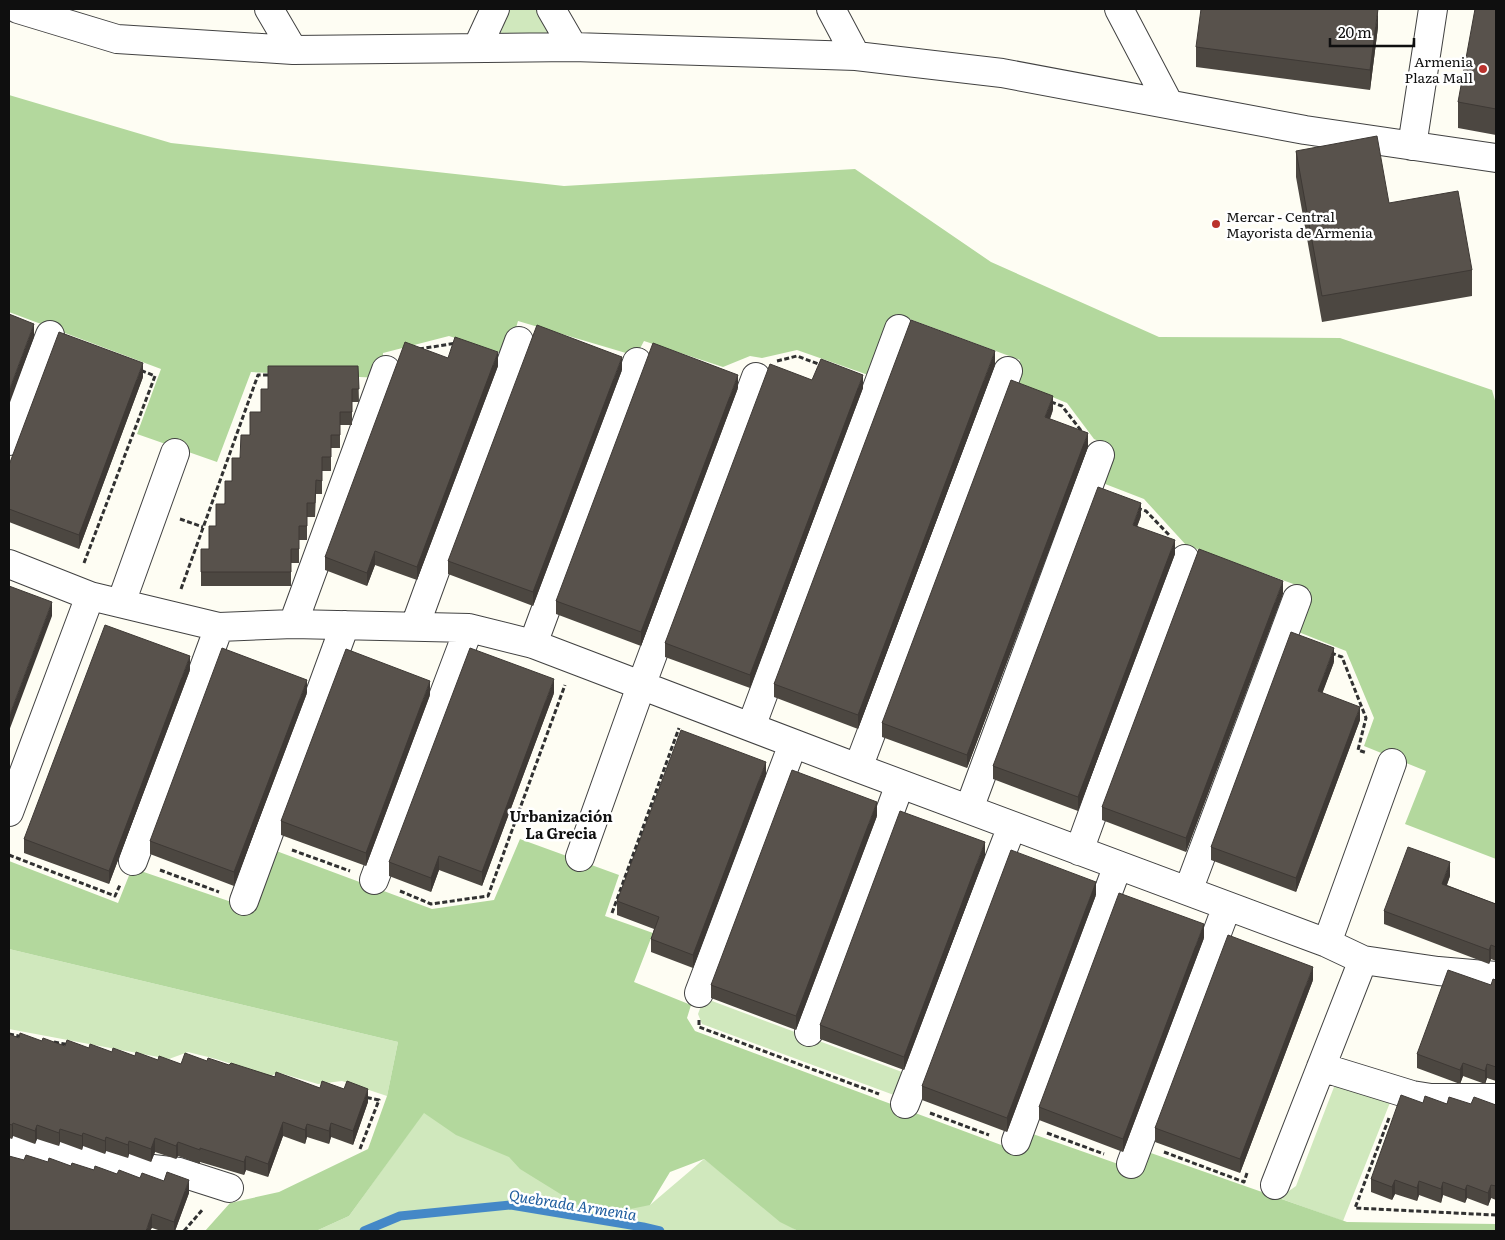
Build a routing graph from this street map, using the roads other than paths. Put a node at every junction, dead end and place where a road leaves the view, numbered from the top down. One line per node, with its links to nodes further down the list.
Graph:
1 (18, 9): 10 (street)
2 (269, 9): 10 (street)
3 (495, 9): 9 (street)
4 (551, 9): 8 (street)
5 (831, 9): 11 (street)
6 (1119, 9): 12 (street)
7 (1432, 9): 13 (street)
8 (573, 47): 9 (street); 11 (street)
9 (476, 48): 10 (street)
10 (293, 50)
11 (856, 56): 12 (street)
12 (1168, 104): 13 (street)
13 (1412, 146): 14 (street)
14 (1496, 158)
15 (899, 329): 37 (street)
16 (50, 335): 22 (street)
17 (520, 342): 32 (street)
18 (638, 362): 35 (street)
19 (764, 369): 36 (street)
20 (386, 370): 30 (street)
21 (1008, 371): 40 (street)
22 (9, 441)
23 (176, 453): 29 (street)
24 (1100, 455): 42 (street)
25 (1185, 559): 45 (street)
26 (9, 564): 27 (street)
27 (82, 593): 29 (street); 43 (street)
28 (1297, 599): 50 (street)
29 (121, 603): 33 (street)
30 (294, 624): 31 (street); 33 (street)
31 (345, 625): 32 (street); 51 (street)
32 (415, 626): 34 (street)
33 (219, 627): 47 (street)
34 (470, 628): 35 (street); 49 (street)
35 (533, 644): 36 (street)
36 (641, 686): 37 (street); 46 (street)
37 (751, 727): 38 (street)
38 (793, 744): 40 (street); 56 (street)
39 (1392, 763): 53 (street)
40 (858, 768): 41 (street)
41 (900, 784): 42 (street); 57 (street)
42 (969, 810): 44 (street)
43 (9, 812)
44 (1012, 826): 45 (street); 60 (street)
45 (1079, 851): 48 (street)
46 (580, 856)
47 (133, 861)
48 (1118, 865): 50 (street); 61 (street)
49 (374, 880)
50 (1188, 891): 52 (street)
51 (244, 901)
52 (1227, 906): 53 (street); 63 (street)
53 (1327, 943): 54 (street)
54 (1363, 960): 55 (street); 58 (street)
55 (1496, 976)
56 (699, 993)
57 (809, 1032)
58 (1321, 1068): 59 (street); 64 (street)
59 (1496, 1098)
60 (905, 1104)
61 (1020, 1133)
62 (9, 1145): 65 (street)
63 (1135, 1153)
64 (1275, 1185)
65 (229, 1188)

